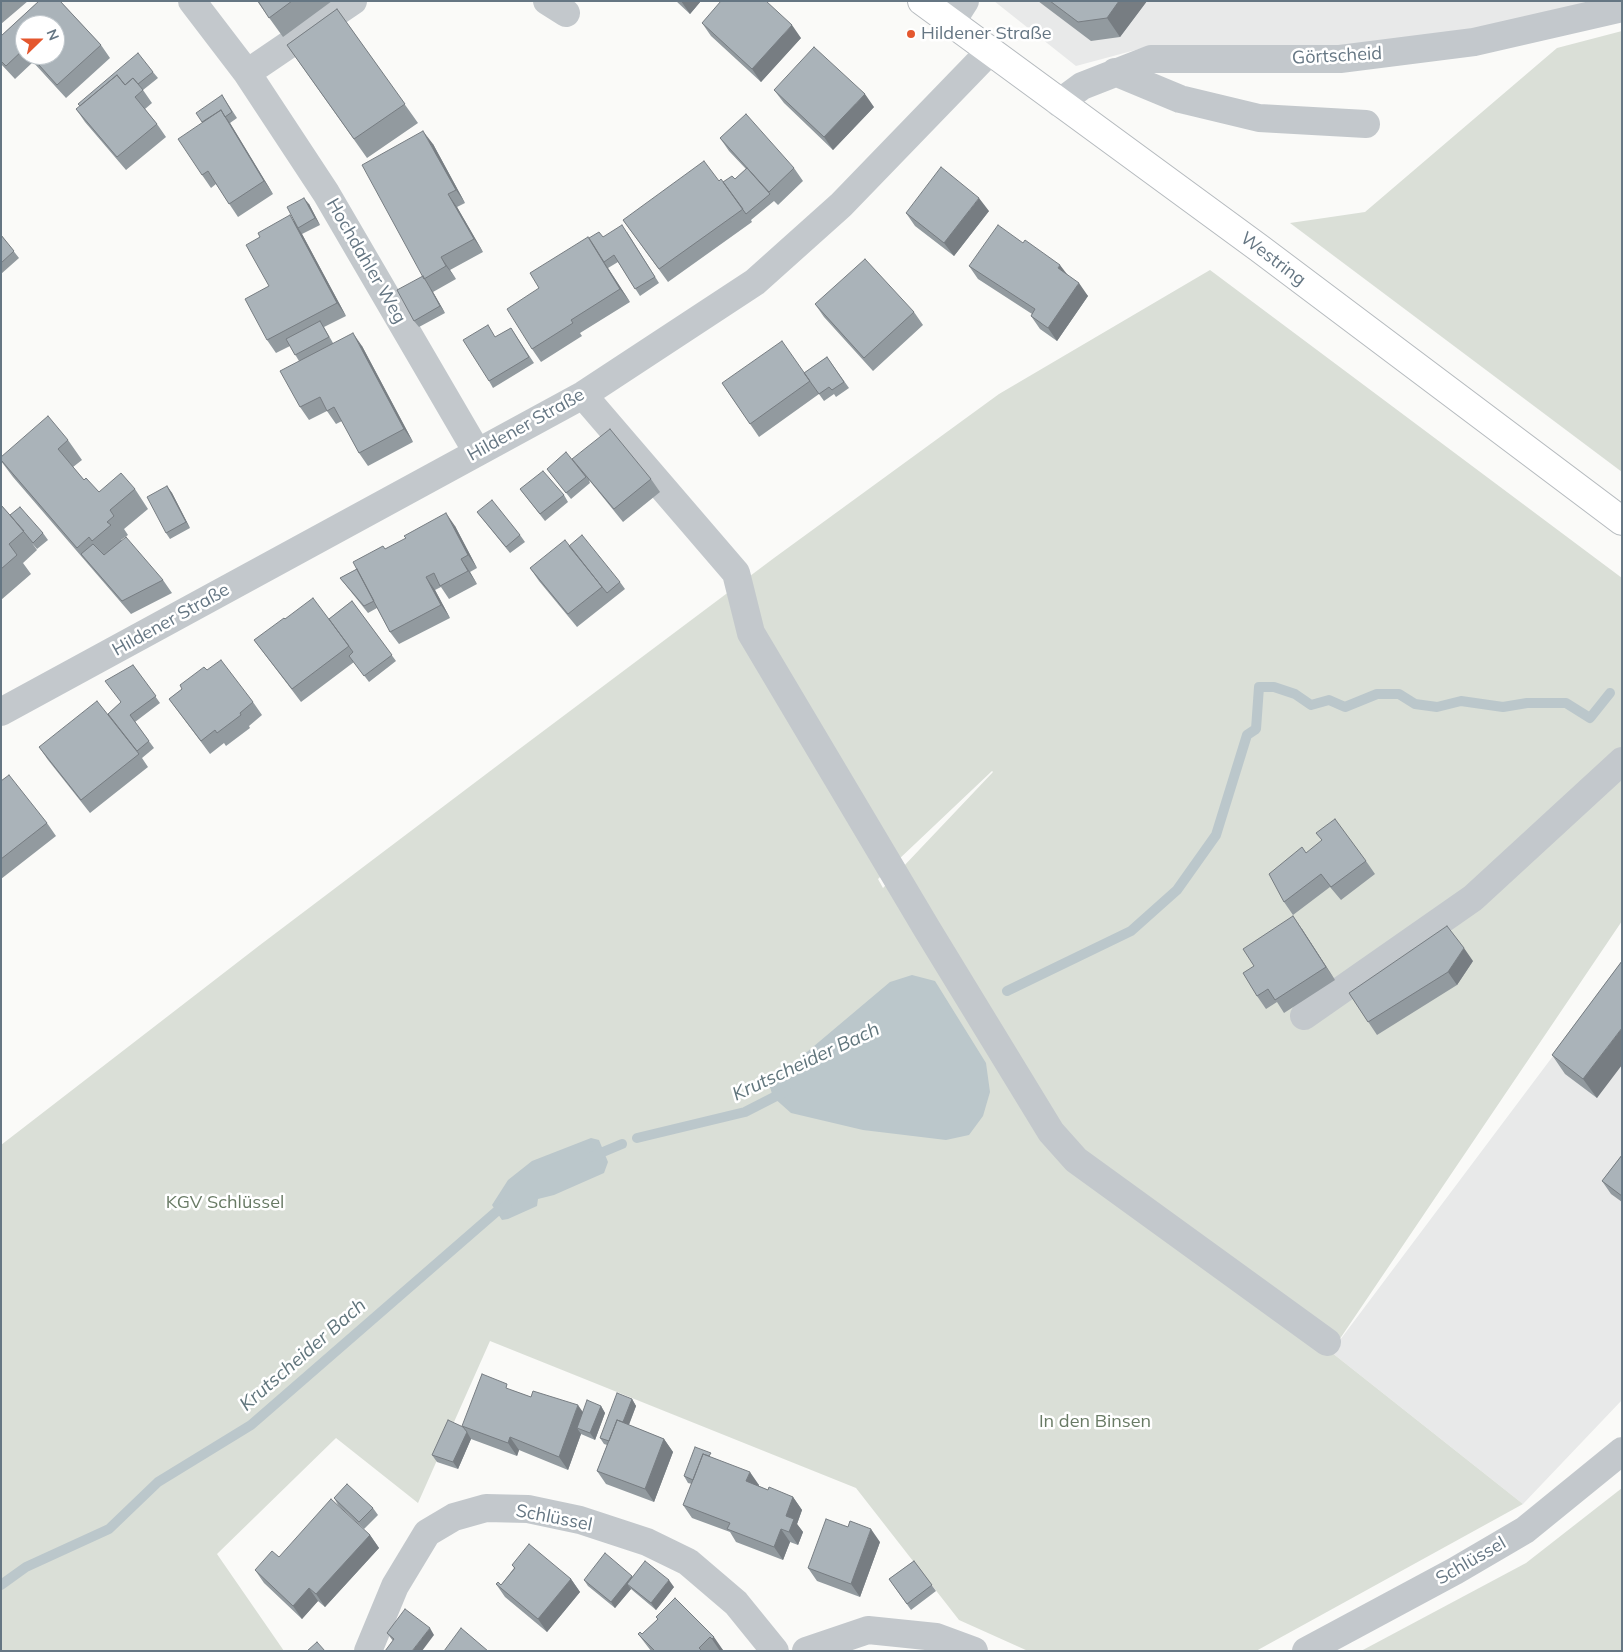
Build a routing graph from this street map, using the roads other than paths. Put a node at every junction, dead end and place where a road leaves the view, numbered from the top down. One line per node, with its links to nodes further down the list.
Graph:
1 (192, 1): 8 (street, Hochdahler Weg)
2 (353, 1): 8 (street)
3 (922, 1): 5 (main road, Westring)
4 (1622, 8): 7 (street, Görtscheid)
5 (958, 12): 6 (main road, Westring)
6 (989, 52): 9 (main road, Westring); 11 (street, Hildener Straße)
7 (1115, 72): 9 (street, Görtscheid); 10 (street)
8 (247, 73): 12 (street, Hochdahler Weg)
9 (1059, 103): 13 (main road, Westring)
10 (1366, 124)
11 (583, 395): 12 (street, Hildener Straße); 17 (street)
12 (477, 452): 14 (street, Hildener Straße)
13 (1622, 521)
14 (1, 712)
15 (1622, 762): 16 (street)
16 (1304, 1016)
17 (1327, 1342)
18 (1622, 1451): 23 (street, Schlüssel)
19 (368, 1651): 20 (street, Schlüssel)
20 (775, 1651)
21 (806, 1651): 22 (street)
22 (974, 1651)
23 (1306, 1651)

